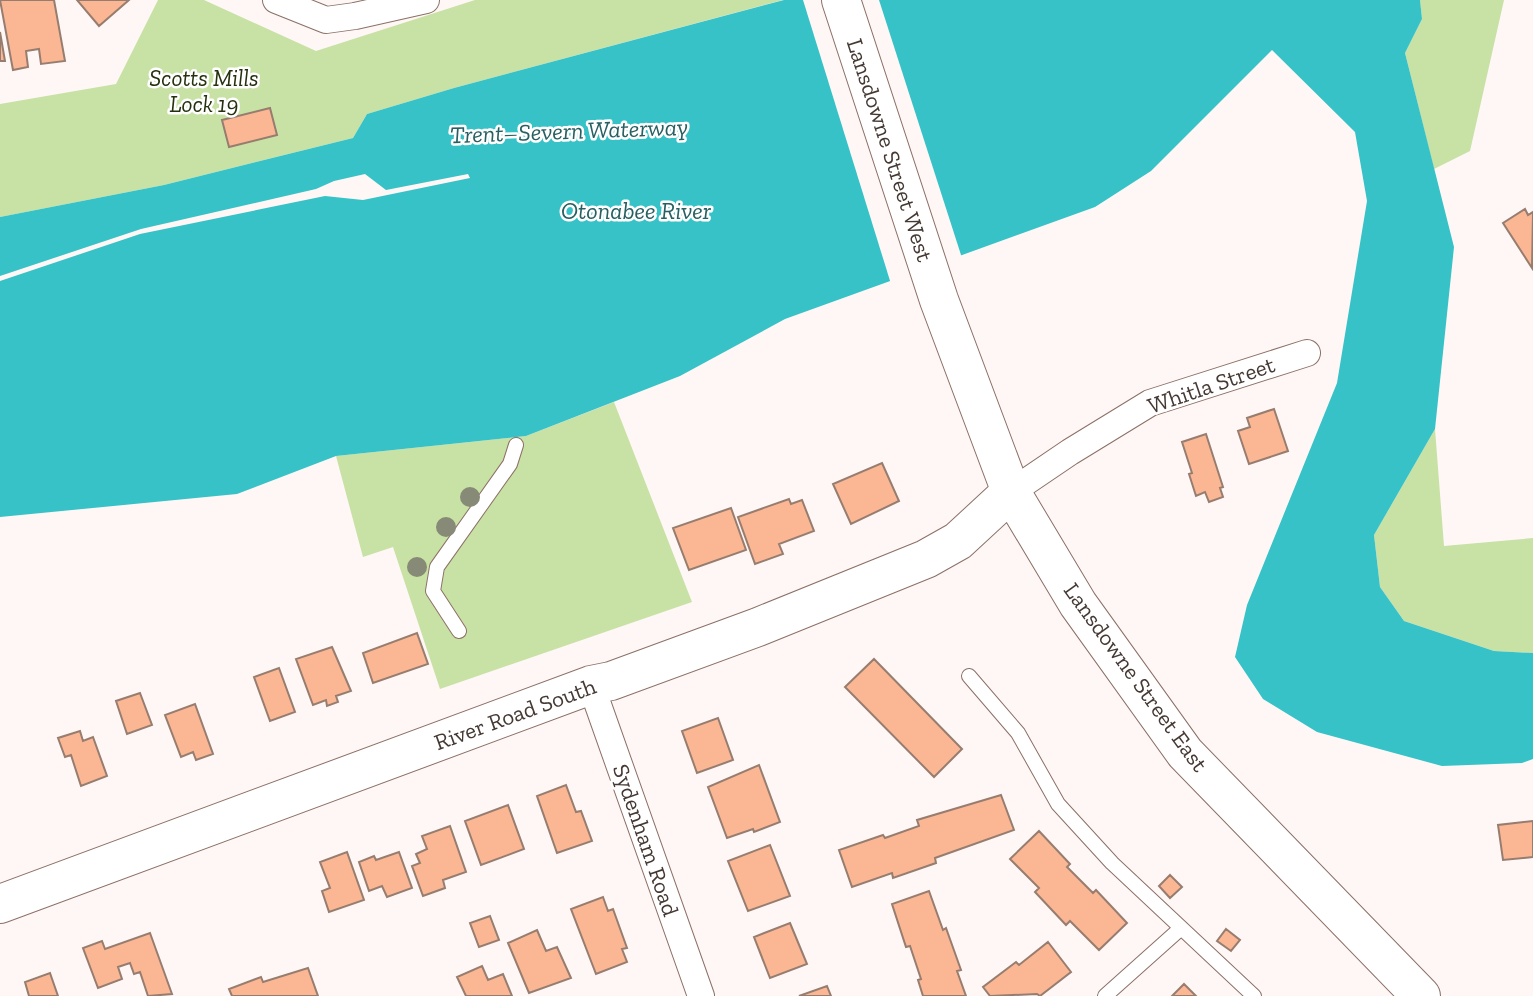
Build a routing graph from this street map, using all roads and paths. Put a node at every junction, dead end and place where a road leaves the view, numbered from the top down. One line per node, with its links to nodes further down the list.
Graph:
1 (426, 0): 3 (street)
2 (841, 0): 4 (main road, Lansdowne Street West)
3 (286, 5)
4 (939, 300): 7 (main road, Lansdowne Street East)
5 (1307, 353): 7 (street, Whitla Street)
6 (516, 445): 8 (lane)
7 (1011, 492): 10 (main road, River Road South); 16 (main road, Lansdowne Street East)
8 (459, 631)
9 (969, 676): 12 (lane)
10 (591, 685): 11 (main road, River Road South); 13 (street, Sydenham Road)
11 (0, 904)
12 (1180, 929): 14 (lane); 15 (lane)
13 (701, 996)
14 (1105, 996)
15 (1254, 996)
16 (1421, 996)

